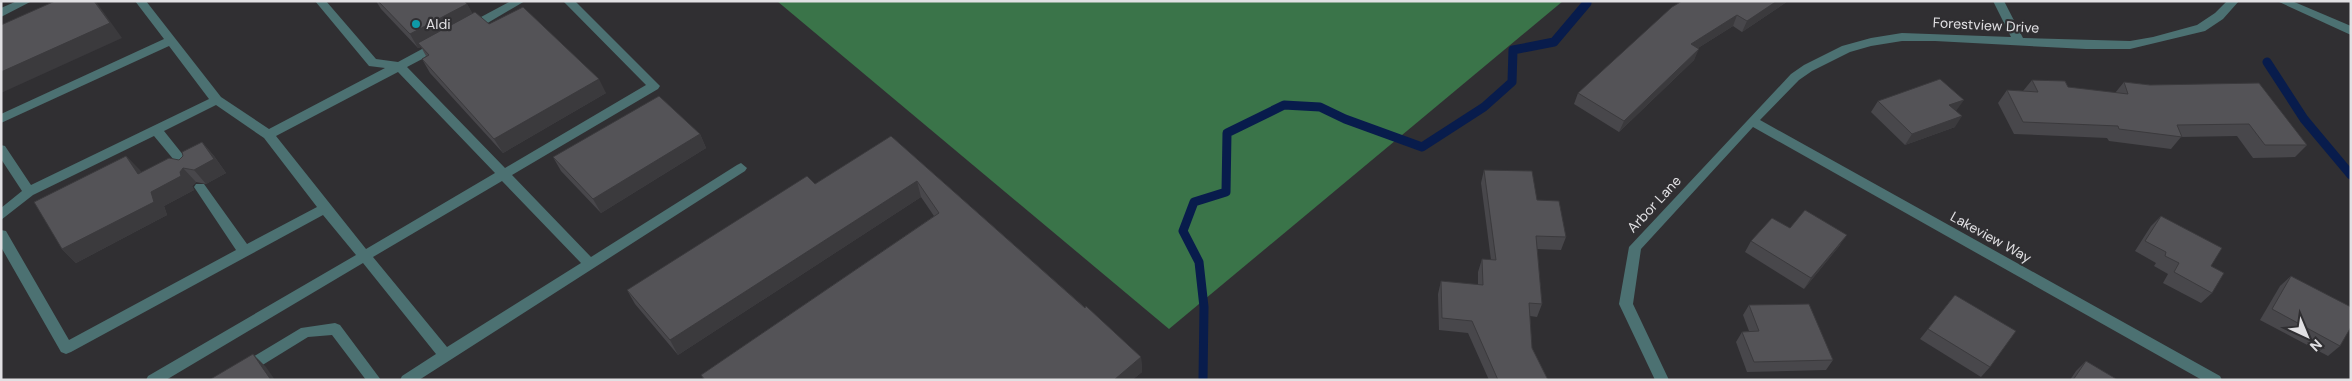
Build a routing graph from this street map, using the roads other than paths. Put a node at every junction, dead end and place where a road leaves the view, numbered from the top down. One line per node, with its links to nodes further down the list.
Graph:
1 (27, 1): 9 (street)
2 (140, 1): 11 (street)
3 (320, 1): 13 (street)
4 (520, 1): 13 (street)
5 (568, 1): 22 (street)
6 (1998, 1): 12 (street)
7 (2234, 1): 12 (street, Forestview Drive)
8 (2282, 1): 10 (street)
9 (1, 12)
10 (2351, 31)
11 (170, 41): 14 (street); 15 (street)
12 (2018, 41): 16 (street, Forestview Drive)
13 (399, 66): 18 (street); 22 (street)
14 (217, 100): 17 (street); 18 (street)
15 (1, 119)
16 (1752, 121): 36 (street, Arbor Lane); 37 (street, Lakeview Way)
17 (156, 130): 21 (street); 24 (street)
18 (268, 135): 25 (street)
19 (1, 149): 24 (street)
20 (741, 168): 30 (street)
21 (188, 169)
22 (504, 173): 29 (street); 30 (street)
23 (200, 187): 28 (street)
24 (29, 192): 26 (street)
25 (325, 208): 28 (street); 29 (street)
26 (1, 215)
27 (1, 235): 28 (street)
28 (245, 252)
29 (363, 255): 31 (street); 32 (street)
30 (590, 264): 31 (street)
31 (446, 356): 35 (street)
32 (153, 380)
33 (226, 380): 34 (street)
34 (374, 380)
35 (407, 380)
36 (1662, 380)
37 (2215, 380)

